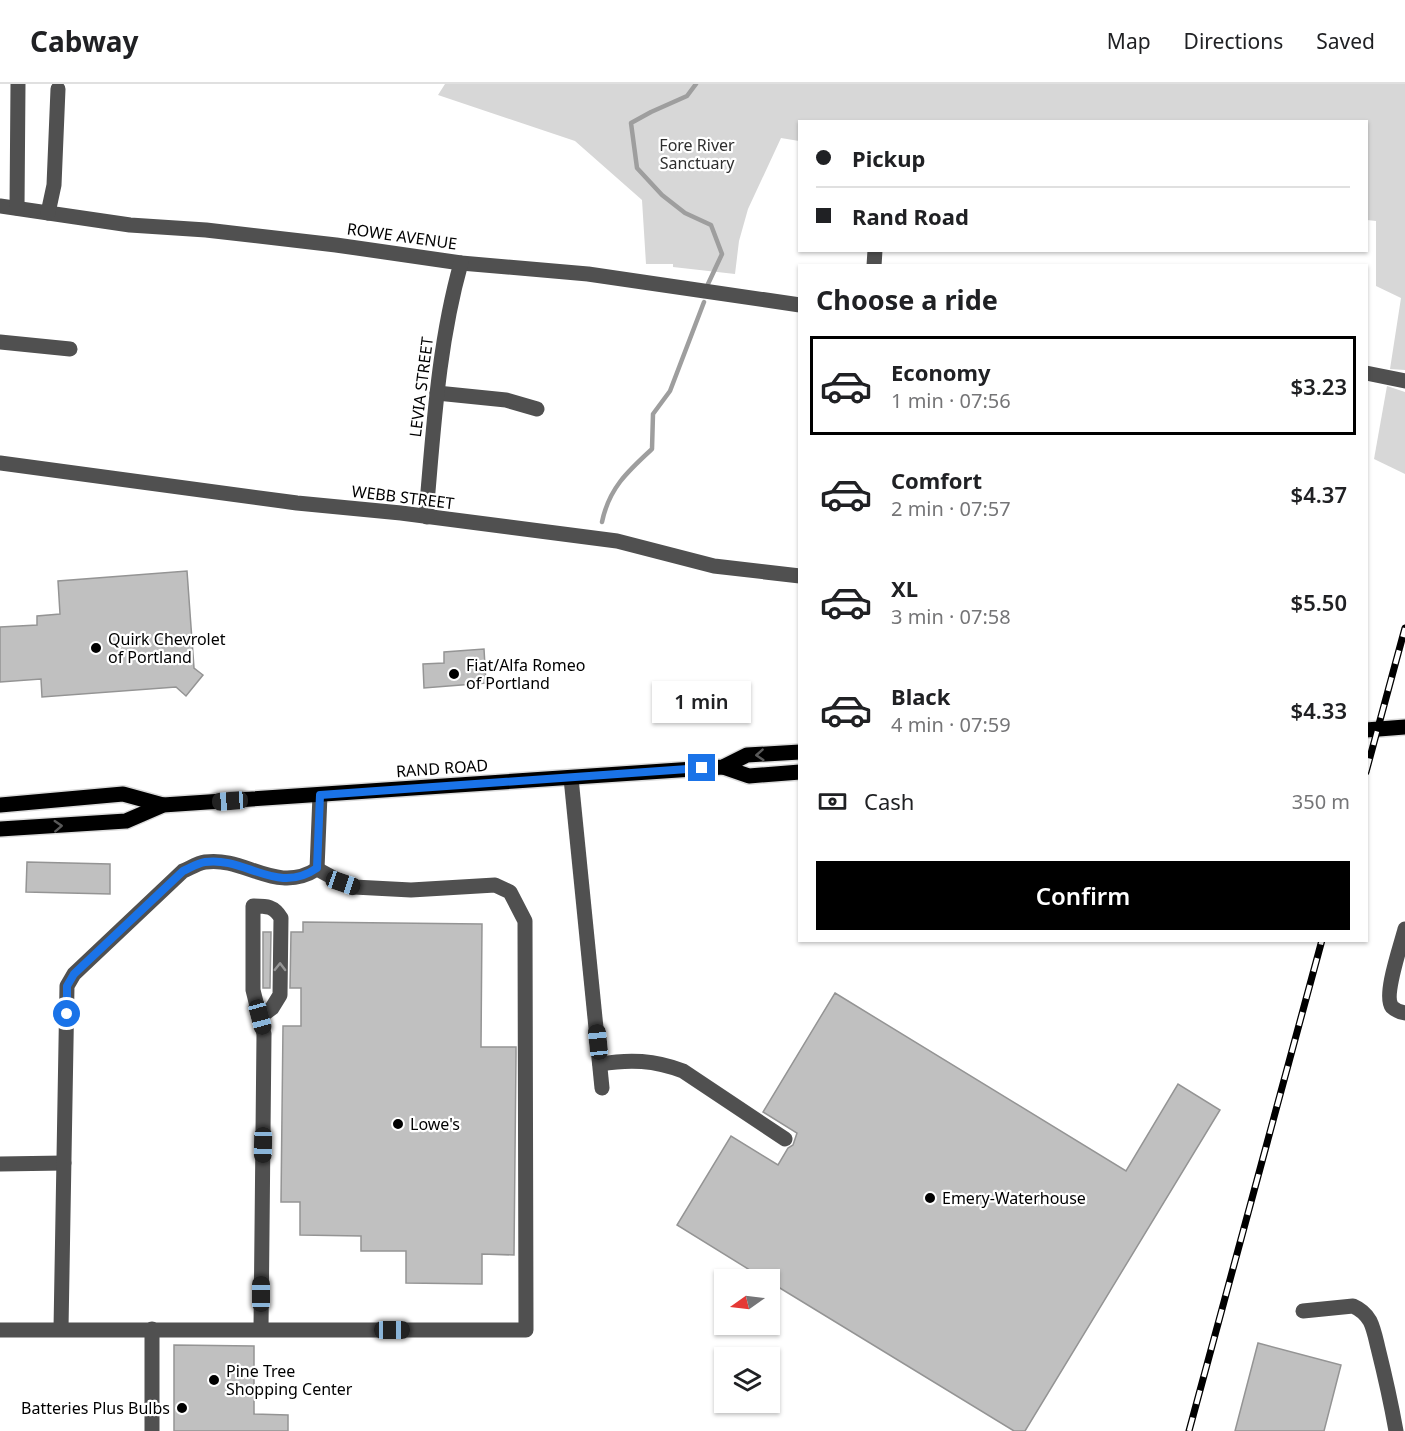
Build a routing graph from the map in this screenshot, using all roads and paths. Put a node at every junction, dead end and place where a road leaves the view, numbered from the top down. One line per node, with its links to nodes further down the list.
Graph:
1 (18, 84): 4 (street)
2 (58, 89): 5 (street)
3 (0, 206): 4 (street, ROWE AVENUE)
4 (17, 208): 5 (street, ROWE AVENUE)
5 (48, 213): 6 (street, ROWE AVENUE)
6 (461, 263): 7 (street, ROWE AVENUE); 12 (street, LEVIA STREET)
7 (798, 304)
8 (0, 342): 9 (street)
9 (70, 349)
10 (1368, 373): 11 (street)
11 (1405, 381)
12 (437, 393): 13 (street); 15 (street, LEVIA STREET)
13 (537, 409)
14 (0, 463): 15 (street, WEBB STREET)
15 (427, 517): 16 (street, WEBB STREET)
16 (798, 576)
17 (1405, 727): 18 (main road)
18 (1368, 730)
19 (798, 752): 20 (main road, RAND ROAD, one-way to 20)
20 (723, 767): 21 (main road, RAND ROAD); 22 (main road, RAND ROAD)
21 (798, 772)
22 (571, 777): 23 (main road, RAND ROAD); 31 (street)
23 (320, 795): 25 (main road, RAND ROAD); 27 (street)
24 (0, 805): 25 (main road, RAND ROAD)
25 (163, 805): 26 (main road, RAND ROAD, one-way to 25)
26 (0, 829)
27 (317, 868): 35 (street); 39 (street)
28 (1405, 929): 29 (street)
29 (1405, 1013)
30 (260, 1017): 30 (street, one-way to 30); 39 (street)
31 (600, 1064): 32 (street); 33 (street)
32 (602, 1088)
33 (785, 1139)
34 (0, 1164): 35 (street)
35 (64, 1164): 37 (street)
36 (1303, 1311): 42 (street)
37 (61, 1329): 38 (street); 40 (street)
38 (152, 1329): 39 (street); 41 (street)
39 (261, 1329)
40 (0, 1330)
41 (152, 1431)
42 (1396, 1431)

